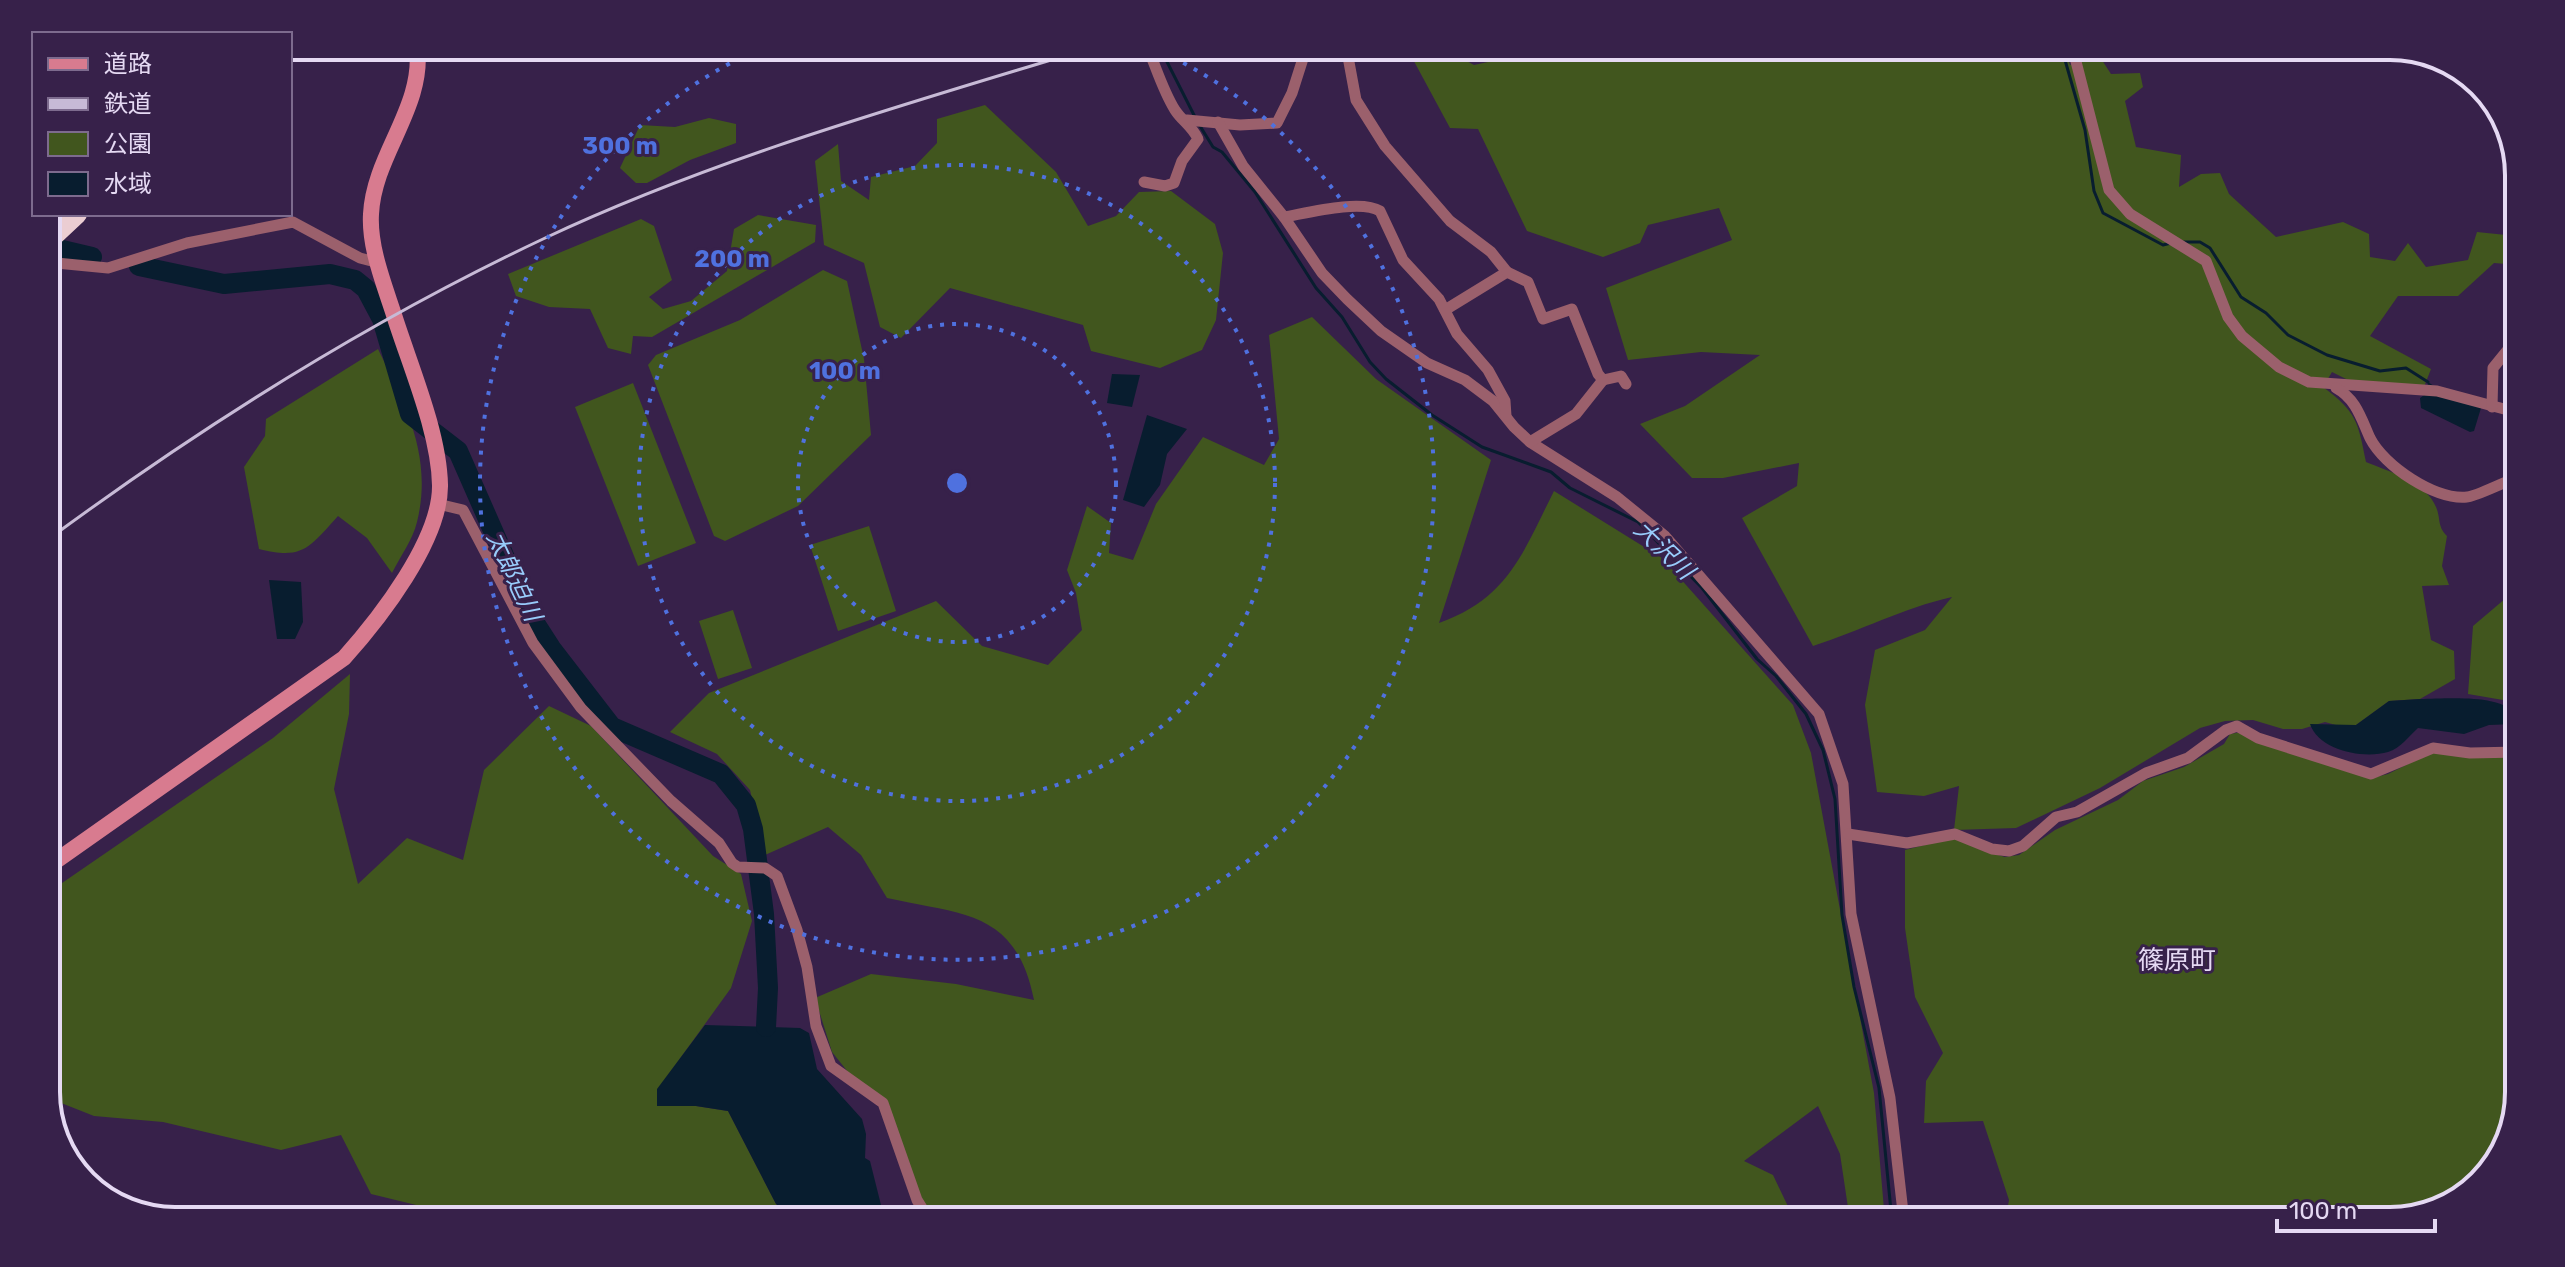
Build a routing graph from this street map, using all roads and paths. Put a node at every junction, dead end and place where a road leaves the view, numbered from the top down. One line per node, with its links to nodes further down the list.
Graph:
1 (417, 60): 13 (street)
2 (1153, 60): 6 (street)
3 (1303, 60): 7 (street)
4 (1349, 60): 14 (street)
5 (2076, 60): 19 (street)
6 (1187, 120): 7 (street); 8 (street)
7 (1213, 122): 10 (street)
8 (1144, 182)
9 (75, 216): 11 (highway)
10 (1284, 217): 15 (street); 22 (street)
11 (60, 230)
12 (60, 263): 13 (street)
13 (379, 263): 25 (street)
14 (1507, 272): 15 (street); 17 (street)
15 (1445, 310): 22 (street)
16 (2505, 353): 20 (street)
17 (1603, 380): 18 (street); 23 (street)
18 (1626, 384)
19 (2332, 386): 20 (street); 24 (street)
20 (2492, 407): 21 (street)
21 (2505, 410)
22 (1514, 427): 23 (street)
23 (1530, 442): 27 (street)
24 (2505, 482)
25 (438, 504): 28 (street); 29 (street)
26 (2505, 752): 27 (street)
27 (1848, 834): 30 (street)
28 (60, 858)
29 (923, 1207)
30 (1902, 1207)

